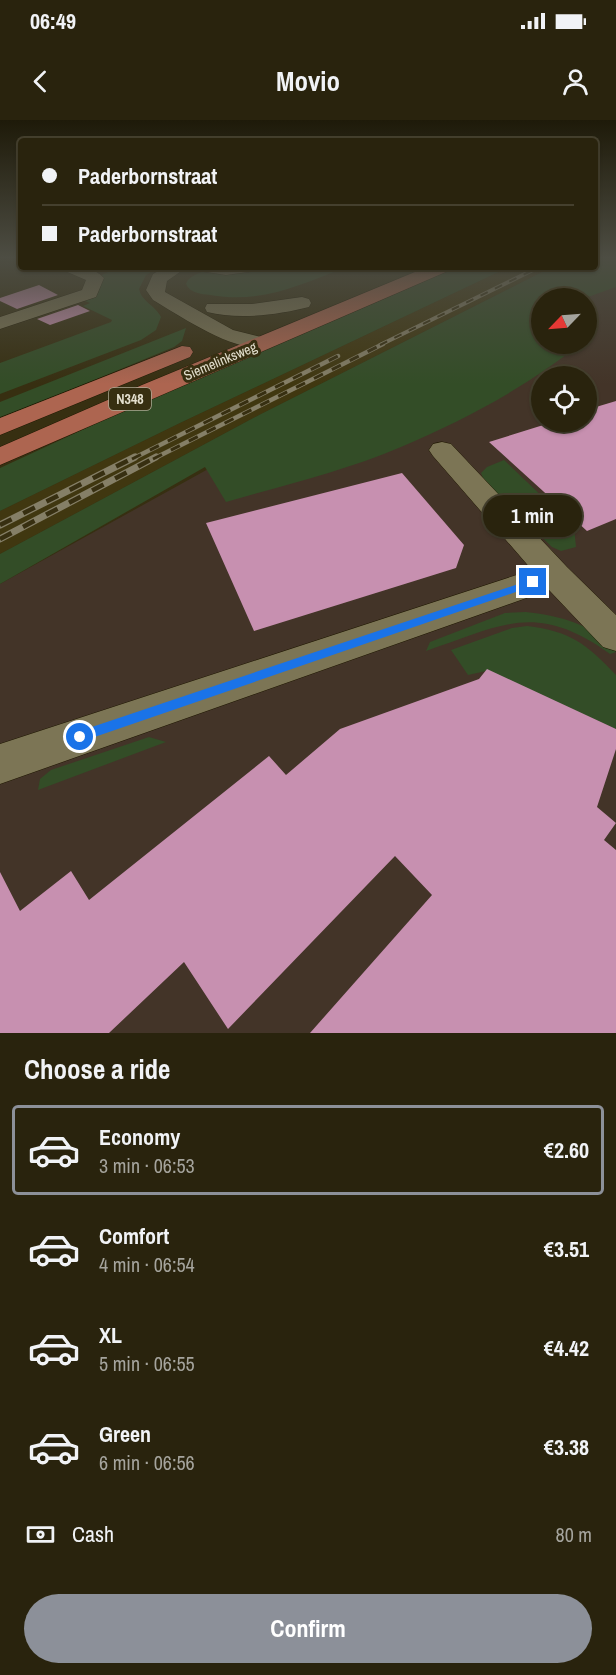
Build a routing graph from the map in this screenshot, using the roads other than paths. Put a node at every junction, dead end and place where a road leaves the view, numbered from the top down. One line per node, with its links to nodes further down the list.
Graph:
1 (73, 299): 8 (street)
2 (164, 299): 9 (street)
3 (193, 299): 7 (street)
4 (313, 299): 6 (main road, Siemelinksweg / N348)
5 (354, 299): 10 (main road, Siemelinksweg / N348)
6 (302, 303): 7 (street); 10 (main road, Siemelinksweg / N348)
7 (214, 308): 10 (street)
8 (0, 323)
9 (226, 334): 10 (street); 11 (main road, Siemelinksweg / N348)
10 (255, 334): 13 (main road, Siemelinksweg / N348)
11 (0, 427)
12 (442, 450): 14 (street)
13 (0, 457)
14 (555, 574): 15 (street); 16 (street)
15 (616, 637)
16 (0, 764)

